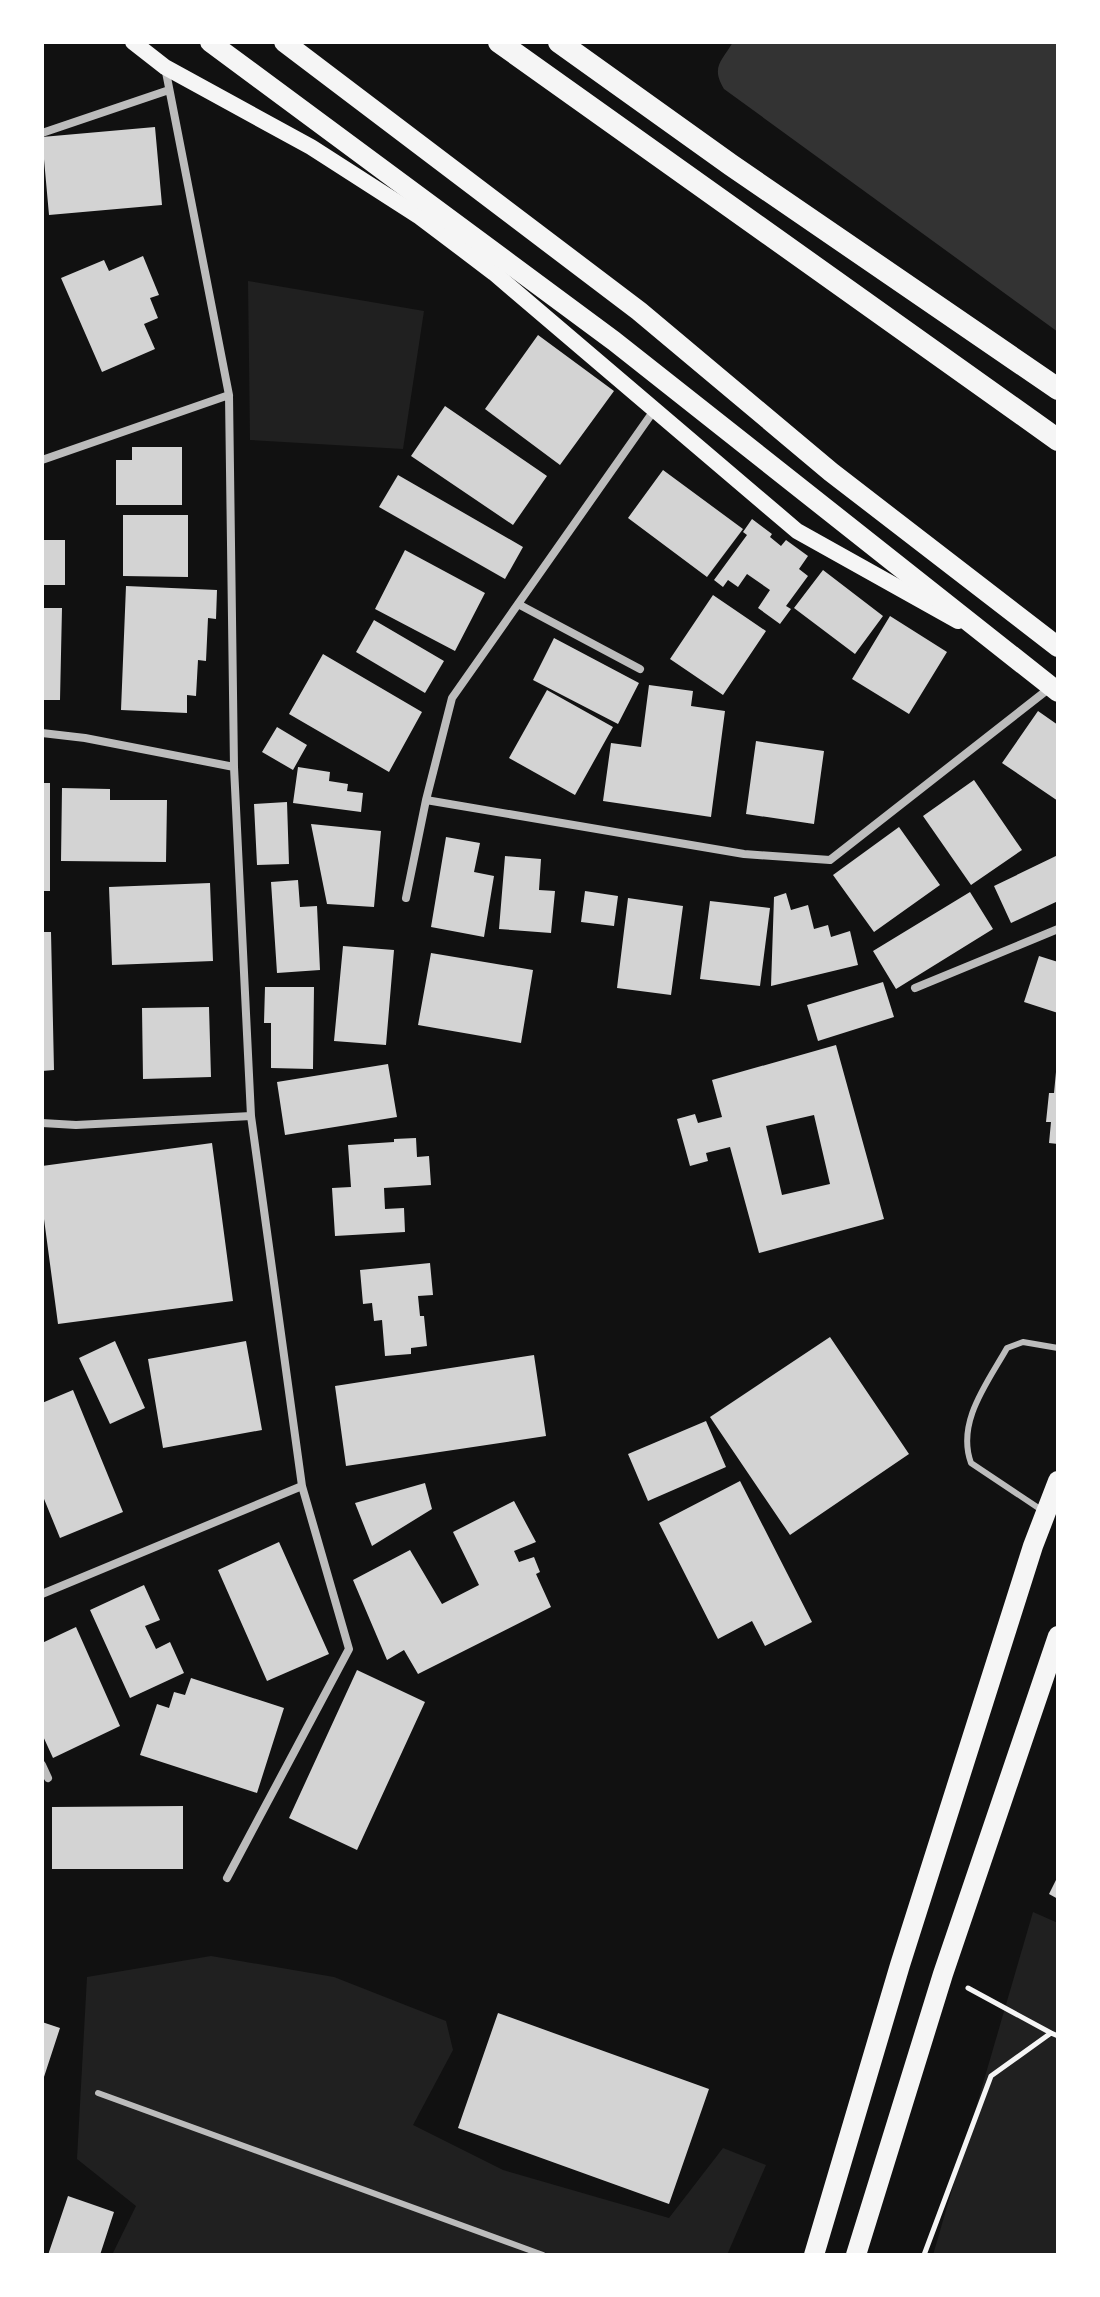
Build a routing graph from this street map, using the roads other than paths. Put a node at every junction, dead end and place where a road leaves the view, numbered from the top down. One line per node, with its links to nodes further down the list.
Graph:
1 (133, 42): 6 (main road)
2 (210, 42): 15 (main road)
3 (284, 42): 16 (main road)
4 (499, 42): 12 (highway)
5 (559, 42): 9 (highway)
6 (165, 67): 7 (street); 11 (main road)
7 (169, 90): 8 (street); 10 (street)
8 (42, 133)
9 (1058, 389)
10 (229, 395): 13 (street); 20 (street)
11 (656, 408): 14 (street); 15 (main road)
12 (1058, 440)
13 (42, 460)
14 (518, 604): 17 (street); 21 (street)
15 (991, 640): 18 (main road)
16 (1058, 647)
17 (640, 669)
18 (1055, 689): 21 (street)
19 (42, 733): 20 (street)
20 (234, 767): 25 (street)
21 (426, 800): 22 (street)
22 (406, 898)
23 (1058, 929): 24 (street)
24 (915, 988)
25 (251, 1116): 26 (street); 29 (street)
26 (42, 1123)
27 (1058, 1348): 30 (lane)
28 (1058, 1481): 30 (main road)
29 (302, 1486): 31 (street); 35 (street)
30 (1046, 1513): 38 (main road)
31 (42, 1594)
32 (1057, 1644): 39 (main road)
33 (42, 1765): 34 (street)
34 (48, 1778)
35 (227, 1878)
36 (98, 2093): 37 (lane)
37 (543, 2255)
38 (814, 2255)
39 (856, 2255)

